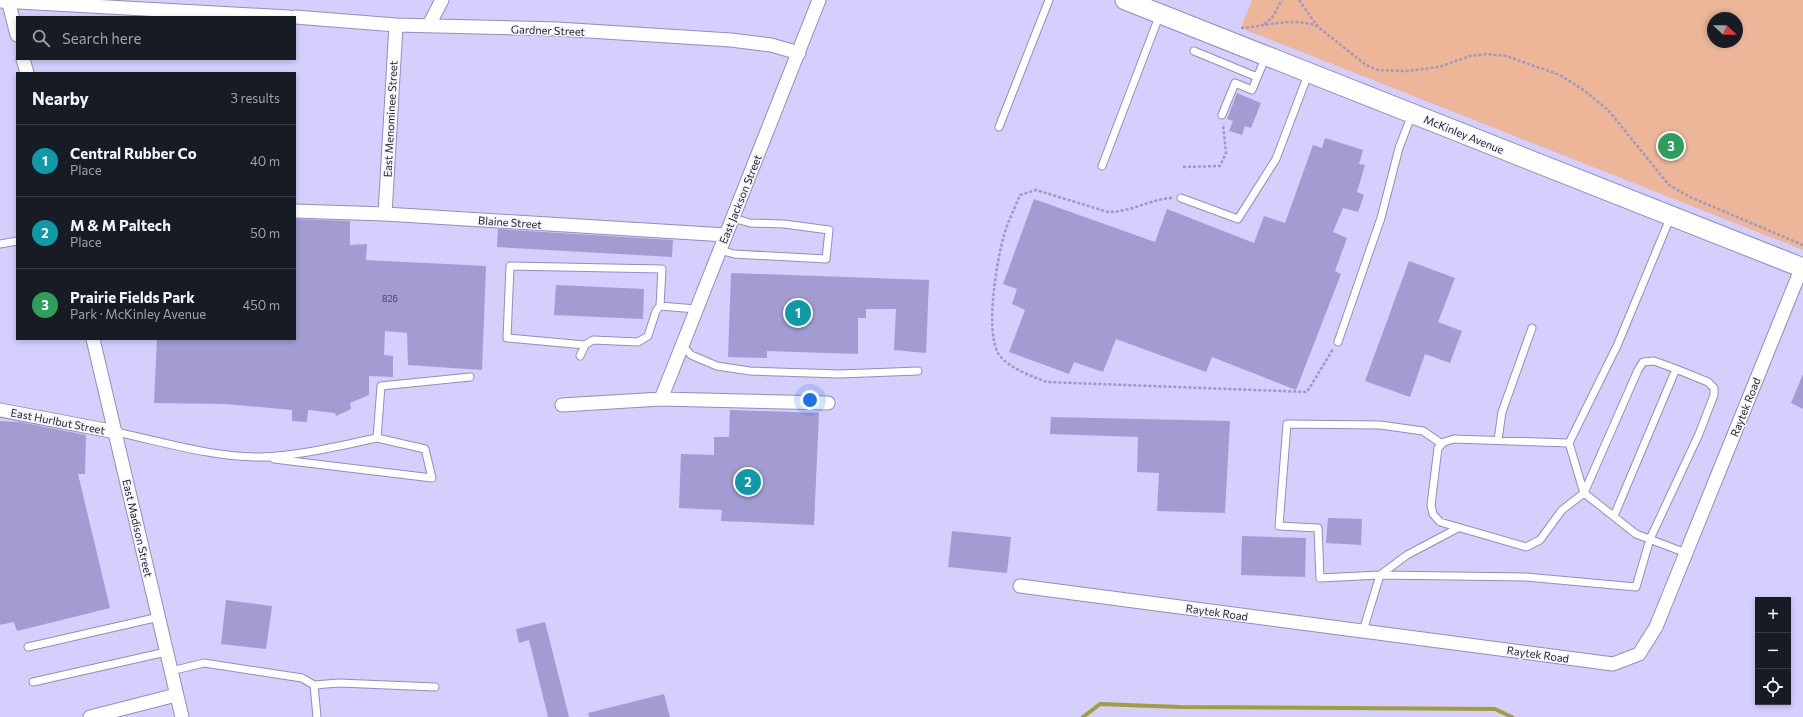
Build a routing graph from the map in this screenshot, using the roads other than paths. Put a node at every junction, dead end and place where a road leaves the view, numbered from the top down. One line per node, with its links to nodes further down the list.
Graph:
1 (442, 0): 11 (street)
2 (819, 0): 14 (street, East Jackson Street)
3 (1049, 0): 22 (lane)
4 (6, 1): 6 (street); 12 (street)
5 (1129, 1): 7 (street, McKinley Avenue)
6 (216, 6): 8 (street)
7 (1160, 14): 15 (street, McKinley Avenue); 23 (lane)
8 (282, 16)
9 (296, 18): 10 (street, Gardner Street)
10 (396, 25): 11 (street, Gardner Street); 26 (street, East Menominee Street)
11 (429, 25): 14 (street, Gardner Street)
12 (16, 31)
13 (1194, 51): 19 (lane)
14 (799, 53): 28 (street, East Jackson Street)
15 (1266, 56): 18 (street, McKinley Avenue); 19 (lane)
16 (23, 60): 17 (street)
17 (27, 72)
18 (1309, 72): 20 (street, McKinley Avenue); 24 (lane)
19 (1257, 77): 21 (lane)
20 (1412, 114): 27 (street, McKinley Avenue); 38 (lane)
21 (1222, 115)
22 (999, 127)
23 (1102, 166)
24 (1181, 198)
25 (296, 210): 26 (street, Blaine Street)
26 (385, 214): 29 (street, Blaine Street)
27 (1671, 216): 33 (street, McKinley Avenue); 52 (lane)
28 (733, 218): 29 (street, East Jackson Street); 32 (lane)
29 (726, 235): 32 (street, East Jackson Street)
30 (16, 241): 31 (lane)
31 (0, 244)
32 (720, 250): 35 (street, East Jackson Street)
33 (1802, 268): 59 (street, Raytek Road)
34 (660, 306): 35 (lane); 39 (lane); 39 (lane)
35 (696, 309): 40 (street, East Jackson Street)
36 (1532, 328): 51 (lane)
37 (93, 340): 49 (street, East Madison Street)
38 (1338, 342)
39 (585, 345): 41 (lane)
40 (682, 345): 43 (lane); 45 (street, East Jackson Street)
41 (580, 356)
42 (1676, 369): 55 (lane); 56 (lane); 58 (lane)
43 (918, 371)
44 (470, 377): 50 (lane)
45 (661, 399): 46 (street); 47 (street)
46 (828, 403)
47 (562, 405)
48 (0, 410): 49 (street, East Hurlbut Street)
49 (116, 432): 54 (lane); 62 (street, East Madison Street)
50 (377, 438): 54 (lane); 54 (lane)
51 (1498, 440): 52 (lane); 53 (lane)
52 (1569, 443): 55 (lane)
53 (1442, 444): 57 (lane); 60 (lane)
54 (259, 457)
55 (1584, 493): 56 (lane); 57 (lane)
56 (1614, 516): 58 (lane)
57 (1458, 528): 60 (lane)
58 (1650, 539): 59 (lane); 60 (lane)
59 (1686, 553): 63 (street, Raytek Road)
60 (1380, 575): 63 (lane)
61 (1020, 586): 63 (street, Raytek Road)
62 (159, 618): 64 (lane); 65 (street, East Madison Street)
63 (1363, 631)
64 (28, 647)
65 (166, 652): 66 (street, East Madison Street); 67 (lane)
66 (171, 671): 68 (lane); 70 (street, East Madison Street)
67 (33, 682)
68 (314, 685): 69 (lane); 73 (lane)
69 (434, 687)
70 (176, 695): 71 (street); 72 (street, East Madison Street)
71 (90, 717)
72 (182, 717)
73 (318, 717)

